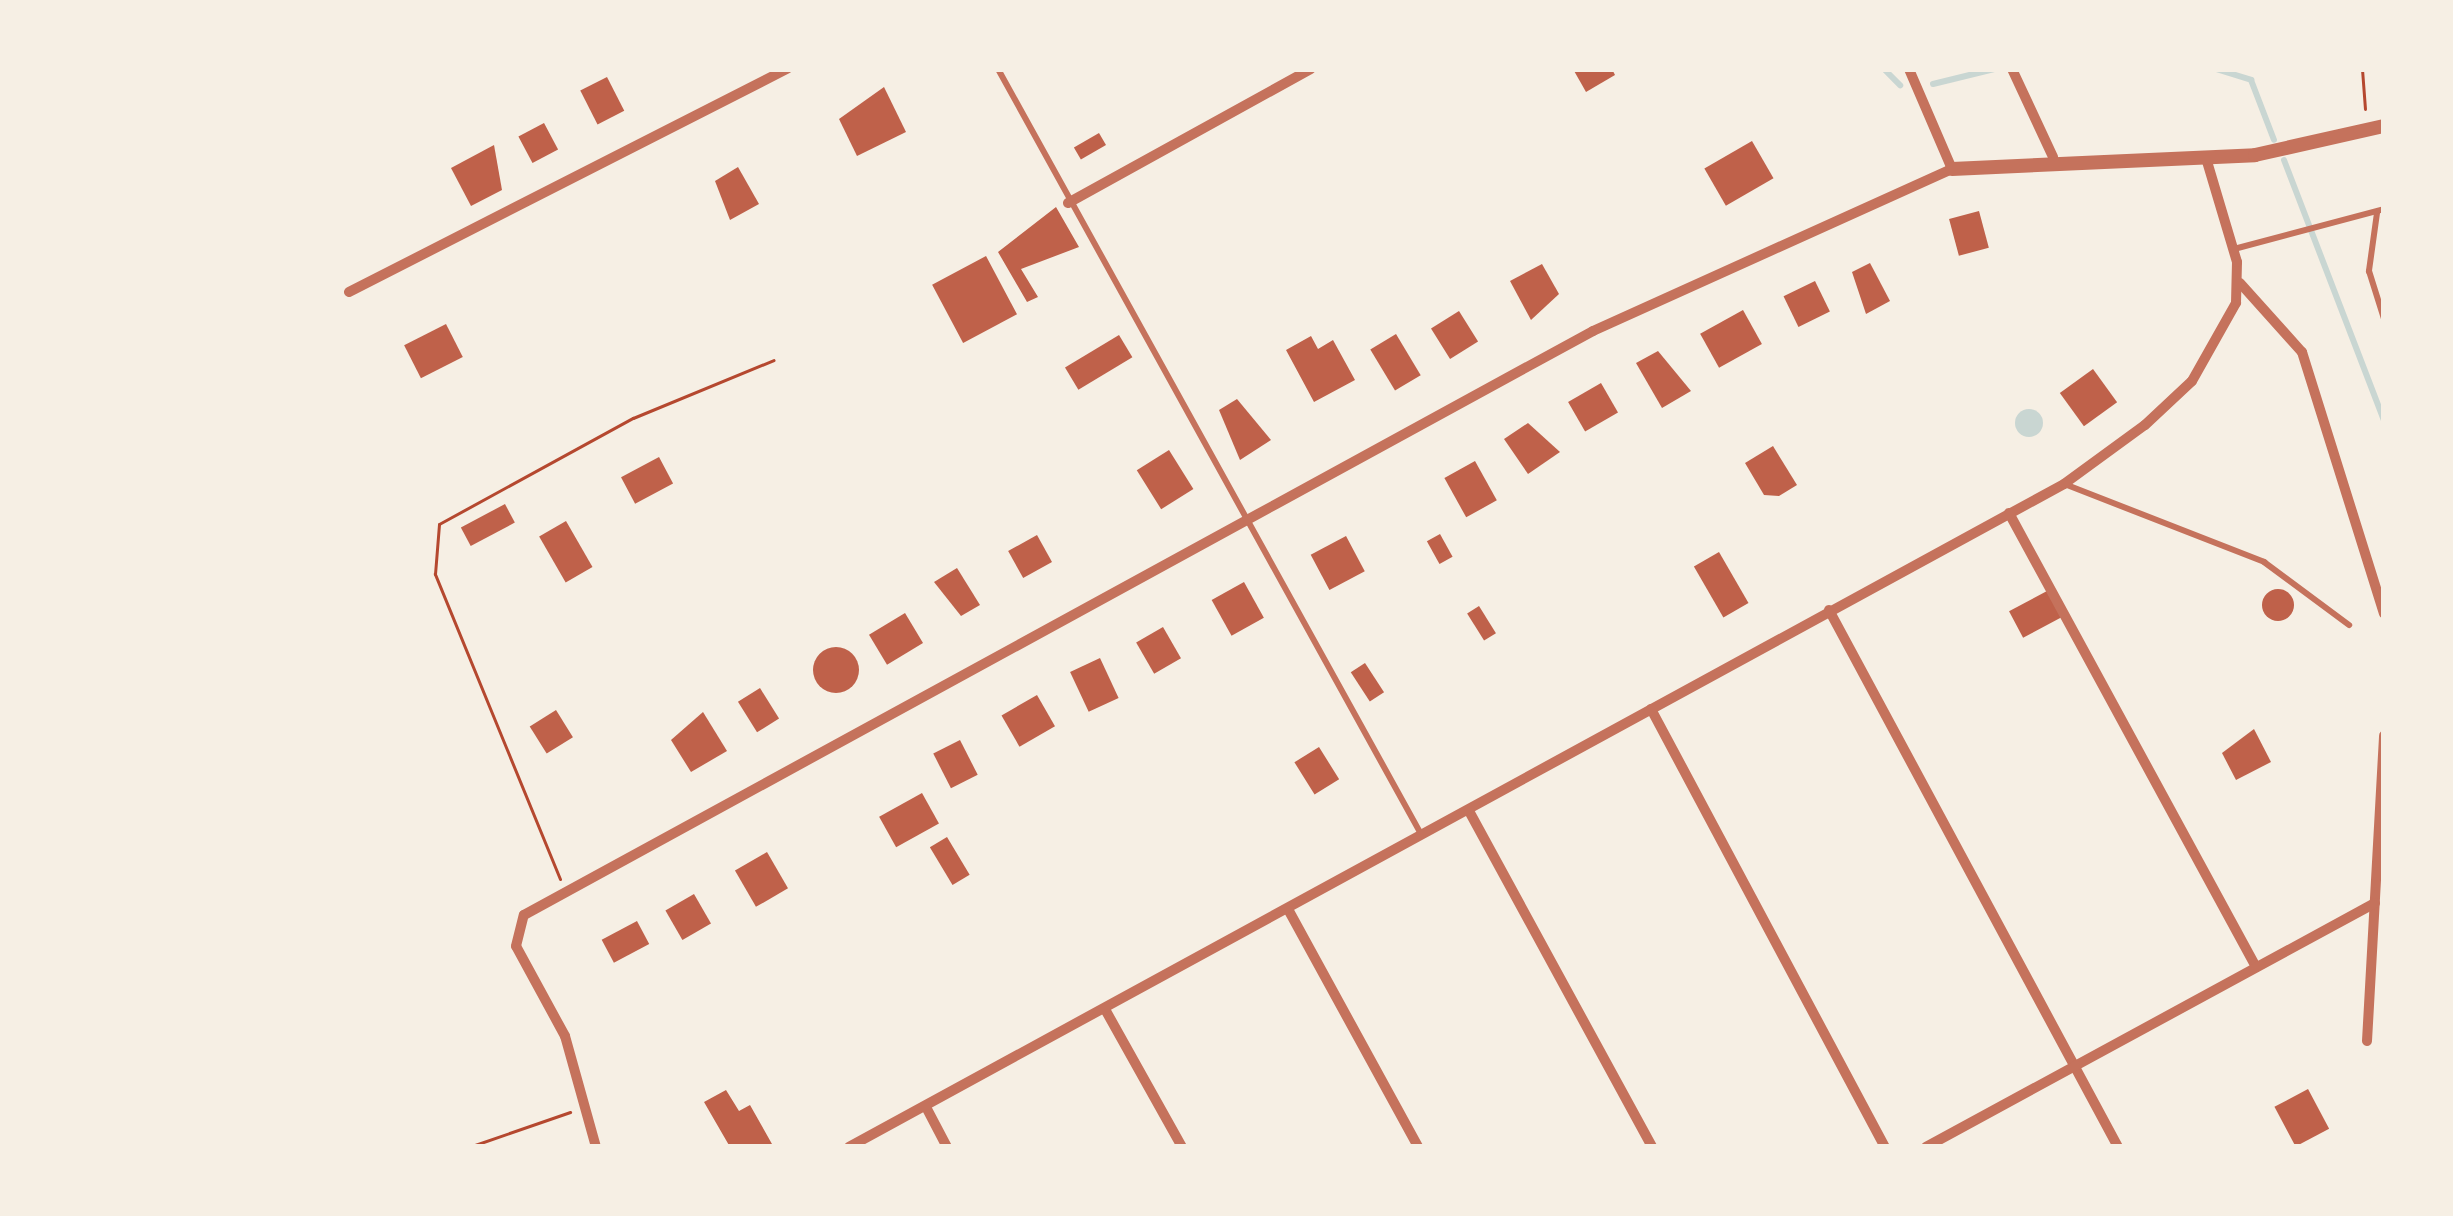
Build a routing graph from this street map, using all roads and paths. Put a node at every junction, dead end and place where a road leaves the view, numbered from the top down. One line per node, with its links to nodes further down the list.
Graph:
1 (787, 69): 16 (street)
2 (998, 69): 12 (lane)
3 (1311, 69): 12 (street)
4 (1909, 69): 11 (street)
5 (2012, 69): 9 (street)
6 (2362, 69): 8 (path)
7 (2384, 127): 8 (street)
8 (2367, 131): 10 (street)
9 (2053, 157): 10 (street); 11 (street)
10 (2206, 158): 14 (street)
11 (1952, 169): 21 (street)
12 (1068, 203): 21 (lane)
13 (2380, 211): 14 (lane); 17 (lane)
14 (2234, 249): 15 (street)
15 (2240, 283): 19 (street); 23 (street)
16 (349, 292)
17 (2384, 319)
18 (774, 359): 29 (path)
19 (2064, 484): 20 (street); 24 (lane)
20 (2009, 513): 22 (street); 32 (street)
21 (1247, 522): 28 (lane); 29 (street)
22 (1829, 610): 25 (street); 35 (street)
23 (2384, 613)
24 (2349, 625)
25 (1651, 709): 27 (street); 45 (street)
26 (2384, 735): 30 (street)
27 (1469, 811): 28 (street); 44 (street)
28 (1423, 837): 31 (street)
29 (566, 892): 36 (street)
30 (2375, 903): 32 (street); 34 (street)
31 (1289, 911): 33 (street); 43 (street)
32 (2256, 968): 35 (street)
33 (1106, 1012): 37 (street); 42 (street)
34 (2366, 1041)
35 (2074, 1066): 46 (street); 47 (street)
36 (583, 1107): 38 (path); 39 (street)
37 (926, 1107): 40 (street); 41 (street)
38 (470, 1147)
39 (596, 1147)
40 (849, 1147)
41 (947, 1147)
42 (1182, 1147)
43 (1418, 1147)
44 (1652, 1147)
45 (1886, 1147)
46 (1926, 1147)
47 (2118, 1147)

